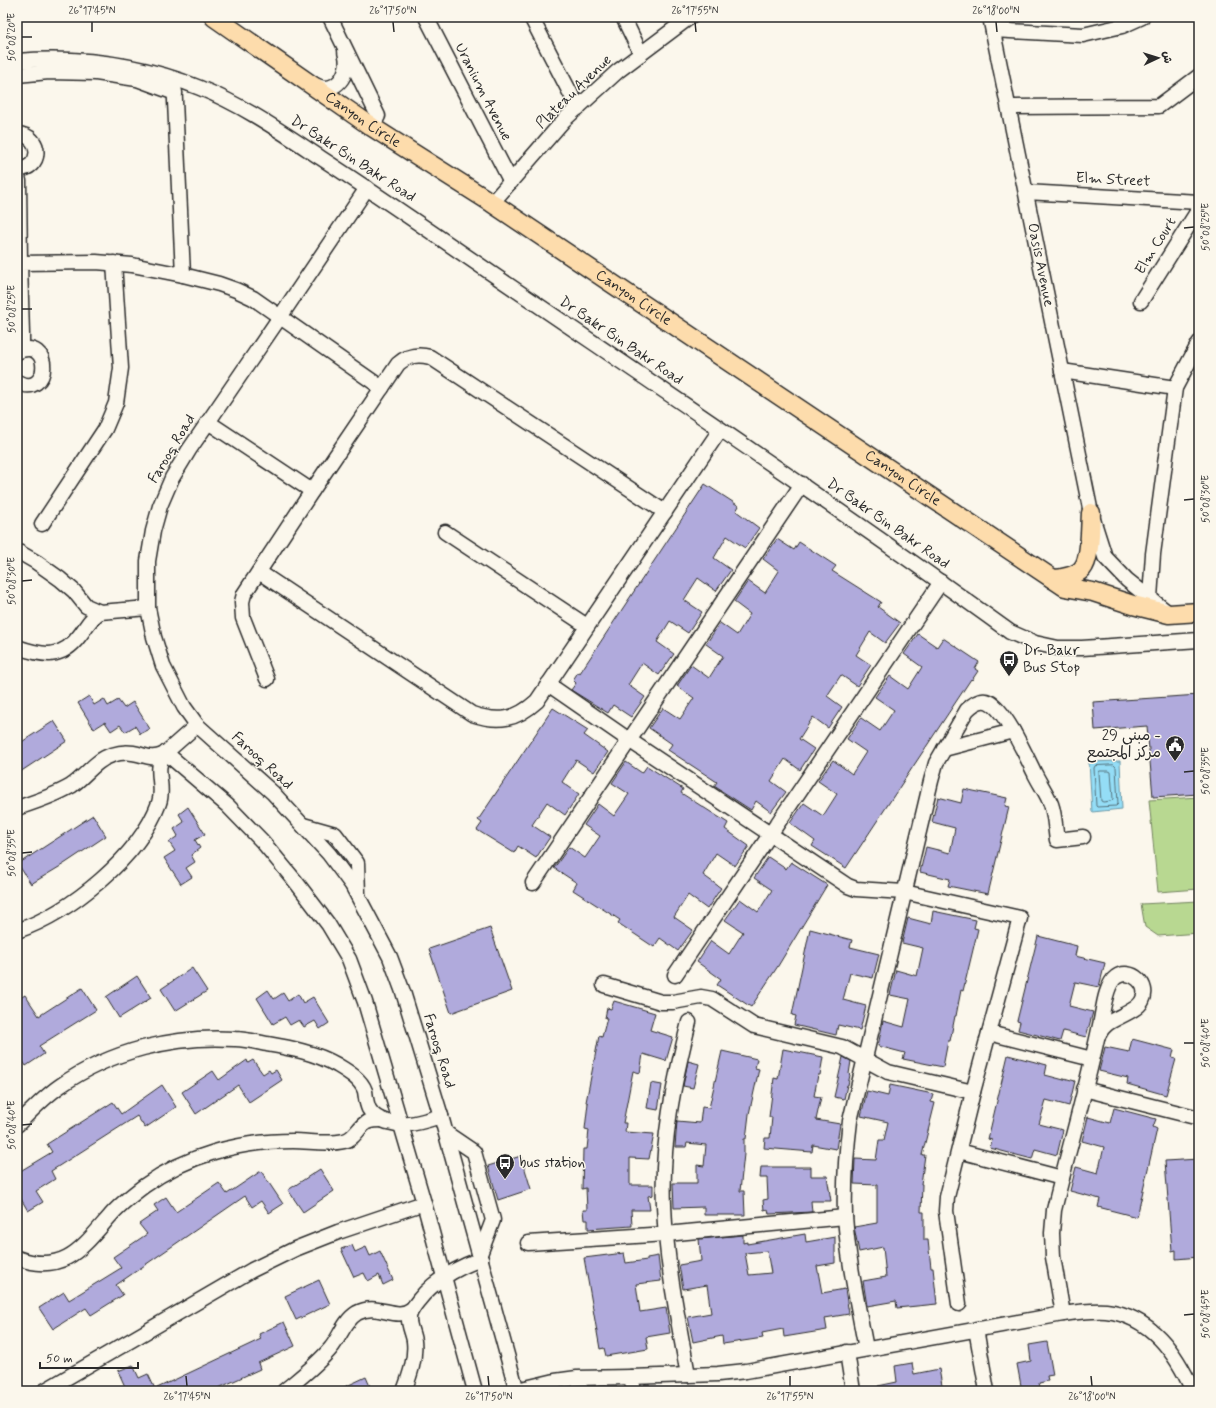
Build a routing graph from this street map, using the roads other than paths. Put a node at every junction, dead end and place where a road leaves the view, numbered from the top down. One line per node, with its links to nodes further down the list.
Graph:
1 (214, 17): 14 (main road, Canyon Circle)
2 (330, 17): 9 (street)
3 (426, 17): 22 (street, Uranium Avenue)
4 (531, 17): 17 (street)
5 (623, 17): 10 (street)
6 (690, 17): 10 (street, Plateau Avenue)
7 (1142, 17): 8 (street)
8 (992, 24): 16 (street, Oasis Avenue)
9 (342, 40): 14 (street); 18 (street)
10 (641, 54): 17 (street, Plateau Avenue)
11 (17, 61): 15 (street, Dr Bakr Bin Bakr Road)
12 (17, 75): 15 (street)
13 (1199, 76): 16 (street)
14 (309, 84): 18 (main road, Canyon Circle)
15 (175, 86): 23 (street, Dr Bakr Bin Bakr Road); 30 (street)
16 (1009, 107): 24 (street, Oasis Avenue)
17 (578, 108): 22 (street, Plateau Avenue)
18 (372, 127): 26 (main road, Canyon Circle)
19 (17, 134): 20 (street)
20 (17, 169)
21 (17, 174): 28 (street)
22 (511, 182): 26 (street, Plateau Avenue)
23 (367, 188): 32 (street, Farooq Road); 40 (street, Dr Bakr Bin Bakr Road)
24 (1026, 192): 25 (street, Elm Street); 35 (street, Oasis Avenue)
25 (1199, 202)
26 (492, 203): 50 (main road, Canyon Circle)
27 (1199, 209): 31 (street, Elm Court)
28 (20, 263): 29 (street); 34 (street)
29 (114, 263): 30 (street); 45 (street)
30 (183, 275): 32 (street)
31 (1141, 301)
32 (280, 317): 37 (street); 39 (street, Farooq Road)
33 (1199, 343): 38 (street)
34 (17, 352): 36 (street)
35 (1062, 371): 38 (street); 44 (street, Oasis Avenue)
36 (17, 382)
37 (382, 388): 42 (street); 43 (street)
38 (1175, 388): 53 (street)
39 (208, 422): 42 (street); 54 (street, Farooq Road)
40 (720, 430): 41 (street, Dr Bakr Bin Bakr Road); 43 (street)
41 (802, 484): 51 (street, Dr Bakr Bin Bakr Road); 65 (street)
42 (312, 491): 49 (street)
43 (665, 512): 58 (street)
44 (1091, 513): 48 (main road, Oasis Avenue); 53 (street, Oasis Avenue)
45 (42, 524)
46 (445, 532): 58 (street)
47 (17, 551): 55 (street)
48 (1089, 554): 50 (main road, Oasis Avenue); 52 (main road)
49 (259, 572): 61 (street); 62 (street)
50 (1052, 580): 52 (main road, Canyon Circle)
51 (941, 582): 59 (street, Dr Bakr Bin Bakr Road); 69 (street)
52 (1088, 591): 57 (main road, Canyon Circle)
53 (1150, 598): 57 (street, Oasis Avenue)
54 (148, 608): 55 (street); 63 (street, Farooq Road)
55 (100, 612): 60 (street)
56 (1199, 612): 57 (main road, Canyon Circle)
57 (1169, 614)
58 (587, 626): 62 (street)
59 (1199, 640)
60 (17, 647)
61 (267, 679)
62 (548, 684): 65 (street)
63 (197, 725): 67 (street); 83 (street, Farooq Road)
64 (1013, 731): 66 (street); 66 (street); 70 (street)
65 (629, 740): 69 (street); 71 (street)
66 (944, 748): 72 (street)
67 (164, 754): 68 (street); 73 (street); 86 (street)
68 (17, 808)
69 (770, 835): 72 (street); 74 (street)
70 (1083, 838)
71 (533, 882)
72 (904, 892): 77 (street); 79 (street)
73 (17, 931)
74 (675, 975)
75 (604, 985): 79 (street)
76 (689, 1022): 93 (street)
77 (989, 1033): 80 (street); 82 (street)
78 (1098, 1036): 80 (street)
79 (864, 1059): 82 (street); 92 (street)
80 (1092, 1059): 81 (street)
81 (1084, 1089): 84 (street); 90 (street)
82 (973, 1092): 89 (street)
83 (442, 1116): 86 (street); 88 (street, Farooq Road)
84 (1199, 1118)
85 (382, 1120): 86 (street); 87 (street); 96 (street)
86 (400, 1124): 91 (street)
87 (17, 1125)
88 (446, 1133): 95 (street, Farooq Road); 95 (street)
89 (959, 1151): 90 (street); 98 (street)
90 (1062, 1178): 100 (street)
91 (424, 1203): 97 (street); 109 (street)
92 (846, 1217): 93 (street); 102 (street)
93 (666, 1234): 94 (street); 105 (street)
94 (528, 1243)
95 (480, 1257): 97 (street); 108 (street, Farooq Road)
96 (17, 1258)
97 (444, 1277): 99 (street); 112 (street)
98 (959, 1304)
99 (412, 1309): 110 (street); 111 (street)
100 (1063, 1314): 101 (street); 104 (street)
101 (976, 1329): 102 (street); 114 (street)
102 (866, 1349): 103 (street)
103 (847, 1352): 105 (street); 113 (street)
104 (1185, 1373): 107 (street); 115 (street)
105 (688, 1375): 106 (street)
106 (633, 1384): 108 (street)
107 (1199, 1385)
108 (517, 1390)
109 (44, 1391)
110 (284, 1391)
111 (404, 1391)
112 (475, 1391)
113 (853, 1391)
114 (987, 1391)
115 (1193, 1391)

